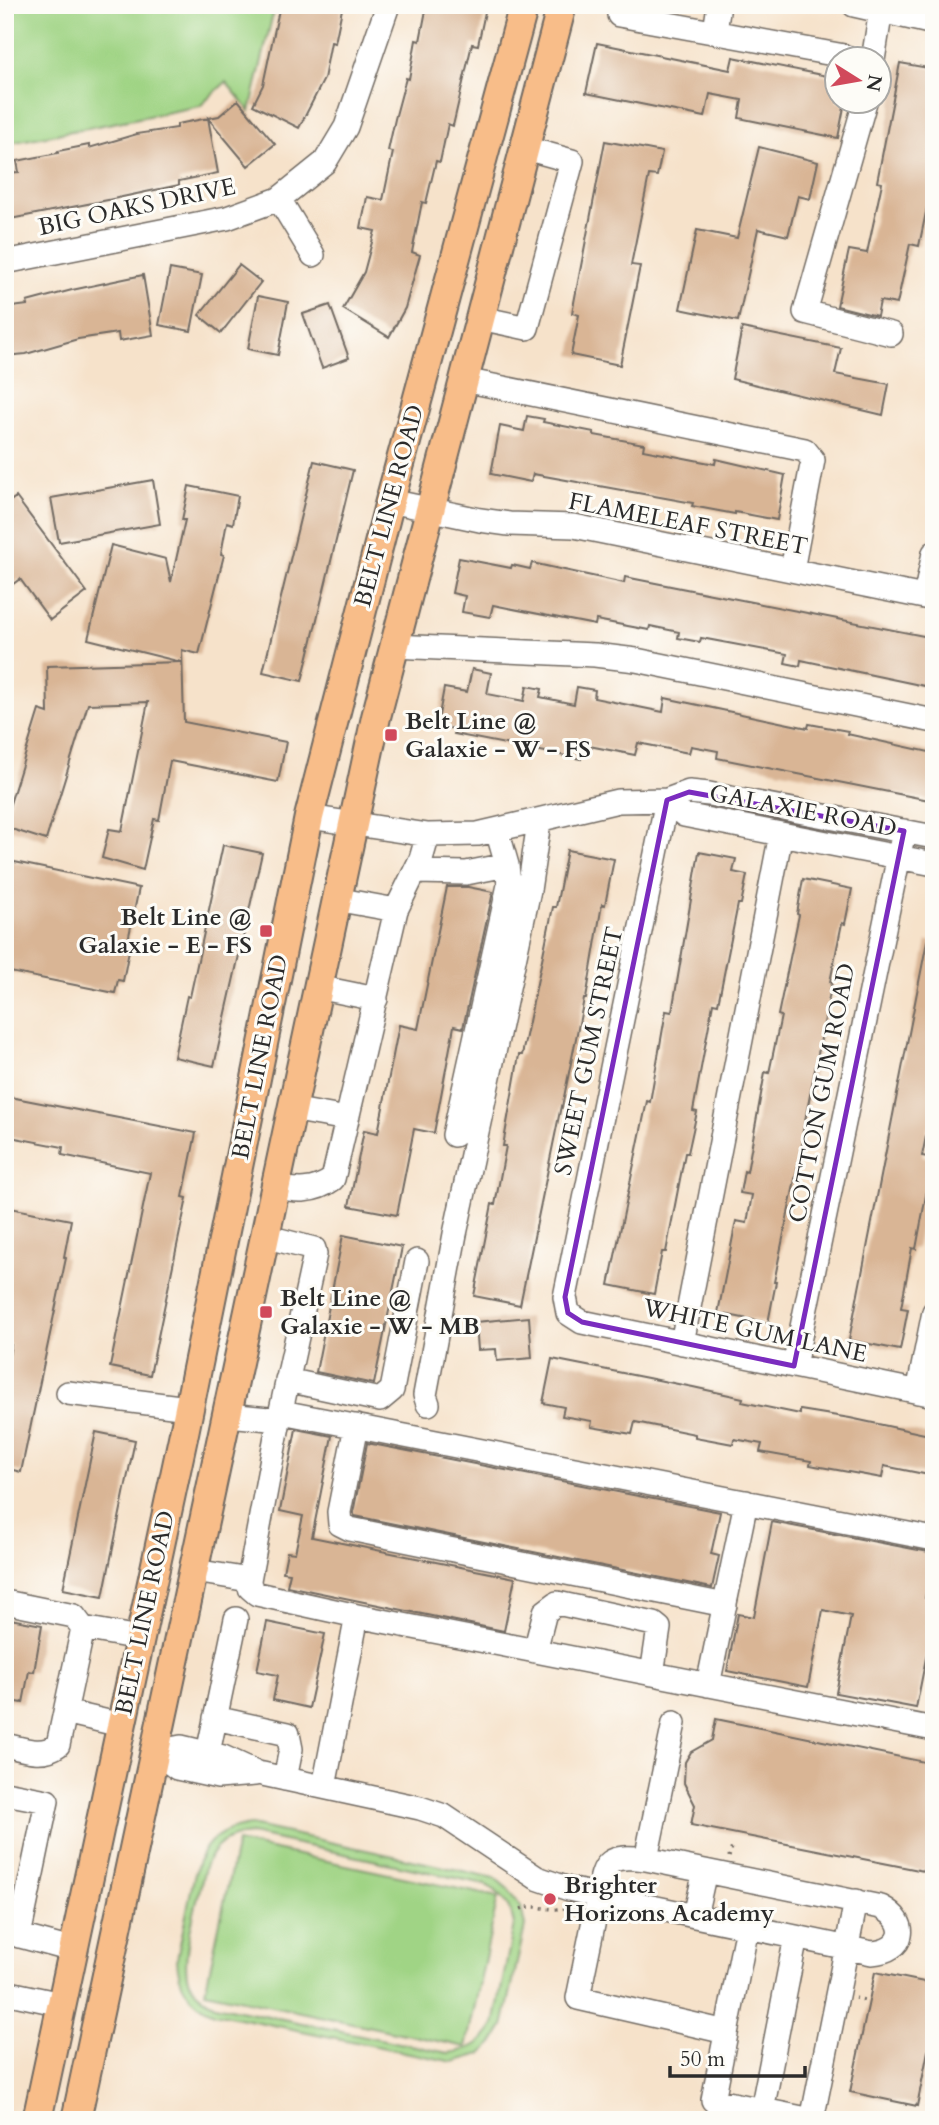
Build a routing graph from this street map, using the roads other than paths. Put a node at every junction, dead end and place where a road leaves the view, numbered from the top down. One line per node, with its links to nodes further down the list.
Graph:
1 (388, 5): 14 (street, BIG OAKS DRIVE)
2 (524, 5): 20 (main road, BELT LINE ROAD)
3 (562, 5): 13 (main road, BELT LINE ROAD)
4 (719, 5): 9 (street)
5 (854, 5): 6 (street)
6 (881, 10): 8 (street); 10 (street)
7 (619, 15): 9 (street)
8 (929, 16)
9 (715, 31): 11 (street)
10 (875, 46)
11 (824, 52)
12 (861, 116): 18 (street)
13 (525, 148): 17 (main road, BELT LINE ROAD); 17 (street)
14 (279, 199): 15 (street); 16 (street, BIG OAKS DRIVE)
15 (313, 255)
16 (5, 262)
17 (480, 318): 19 (main road, BELT LINE ROAD)
18 (891, 334)
19 (464, 380): 21 (main road, BELT LINE ROAD); 23 (street)
20 (390, 501): 21 (street, FLAMELEAF STREET); 28 (main road, BELT LINE ROAD)
21 (430, 510): 23 (street, FLAMELEAF STREET); 25 (main road, BELT LINE ROAD)
22 (934, 553): 24 (street)
23 (792, 570): 24 (street, FLAMELEAF STREET)
24 (930, 598)
25 (393, 646): 26 (street); 30 (main road, BELT LINE ROAD)
26 (934, 721)
27 (667, 800): 29 (street, GALAXIE ROAD); 32 (street, GALAXIE ROAD); 33 (street, GALAXIE ROAD); 51 (street, SWEET GUM STREET)
28 (309, 817): 30 (street, GALAXIE ROAD); 58 (main road, BELT LINE ROAD)
29 (535, 821): 31 (street, GALAXIE ROAD); 57 (street)
30 (352, 823): 34 (street, GALAXIE ROAD); 40 (main road, BELT LINE ROAD)
31 (497, 830): 34 (street, GALAXIE ROAD); 38 (street)
32 (904, 831): 35 (street, GALAXIE ROAD); 36 (street, COTTON GUM ROAD)
33 (781, 834): 36 (street, GALAXIE ROAD); 52 (street)
34 (428, 835): 39 (street)
35 (934, 837)
36 (898, 857): 37 (street, GALAXIE ROAD); 53 (street, COTTON GUM ROAD)
37 (934, 864)
38 (507, 865): 39 (street); 46 (street)
39 (415, 872): 41 (street)
40 (335, 899): 41 (street); 42 (main road, BELT LINE ROAD)
41 (396, 910): 43 (street)
42 (317, 987): 43 (street); 44 (main road, BELT LINE ROAD)
43 (376, 999): 45 (street)
44 (291, 1109): 45 (street); 47 (main road, BELT LINE ROAD)
45 (347, 1119): 47 (street)
46 (454, 1135)
47 (274, 1188): 48 (main road, BELT LINE ROAD)
48 (264, 1236): 54 (street); 59 (main road, BELT LINE ROAD)
49 (417, 1261): 54 (street)
50 (934, 1312): 56 (street)
51 (568, 1313): 52 (street, WHITE GUM LANE)
52 (682, 1343): 53 (street, WHITE GUM LANE)
53 (794, 1366): 56 (street, WHITE GUM LANE)
54 (288, 1380): 60 (street)
55 (68, 1393): 58 (street)
56 (926, 1394)
57 (428, 1404)
58 (188, 1408): 59 (main road); 71 (main road, BELT LINE ROAD)
59 (228, 1415): 60 (street); 64 (main road, BELT LINE ROAD)
60 (280, 1415): 61 (street); 65 (street)
61 (356, 1426): 62 (street); 67 (street)
62 (746, 1502): 63 (street); 67 (street)
63 (934, 1539)
64 (195, 1571): 65 (street); 81 (main road, BELT LINE ROAD)
65 (249, 1580): 68 (street)
66 (5, 1602): 70 (street)
67 (725, 1605): 74 (street)
68 (357, 1616): 72 (street); 85 (street)
69 (236, 1619): 76 (street)
70 (83, 1628): 71 (street); 75 (street)
71 (139, 1639): 78 (main road, BELT LINE ROAD)
72 (535, 1651): 73 (street); 73 (street)
73 (652, 1674): 74 (street)
74 (708, 1685): 79 (street)
75 (65, 1712): 78 (street); 80 (street)
76 (215, 1718): 82 (street); 84 (street)
77 (674, 1723): 87 (street)
78 (121, 1725): 81 (main road); 96 (main road, BELT LINE ROAD)
79 (934, 1729)
80 (5, 1745)
81 (156, 1752): 82 (street); 83 (street); 102 (main road, BELT LINE ROAD)
82 (208, 1753): 83 (street)
83 (258, 1773): 84 (street)
84 (285, 1779): 85 (street)
85 (324, 1787): 89 (street)
86 (5, 1793): 93 (street)
87 (646, 1859): 88 (street); 89 (street)
88 (705, 1871): 90 (street); 91 (street)
89 (599, 1896): 91 (street); 99 (street)
90 (856, 1901): 95 (street); 95 (street)
91 (695, 1916): 92 (street)
92 (747, 1927): 94 (street); 99 (street)
93 (12, 1934): 96 (street)
94 (796, 1937): 95 (street); 100 (street)
95 (846, 1948): 103 (street)
96 (72, 1950): 98 (main road, BELT LINE ROAD)
97 (5, 1992): 98 (street)
98 (61, 2004): 101 (main road, BELT LINE ROAD)
99 (726, 2032): 100 (street)
100 (762, 2110): 103 (street)
101 (37, 2120)
102 (76, 2120)
103 (812, 2120)

